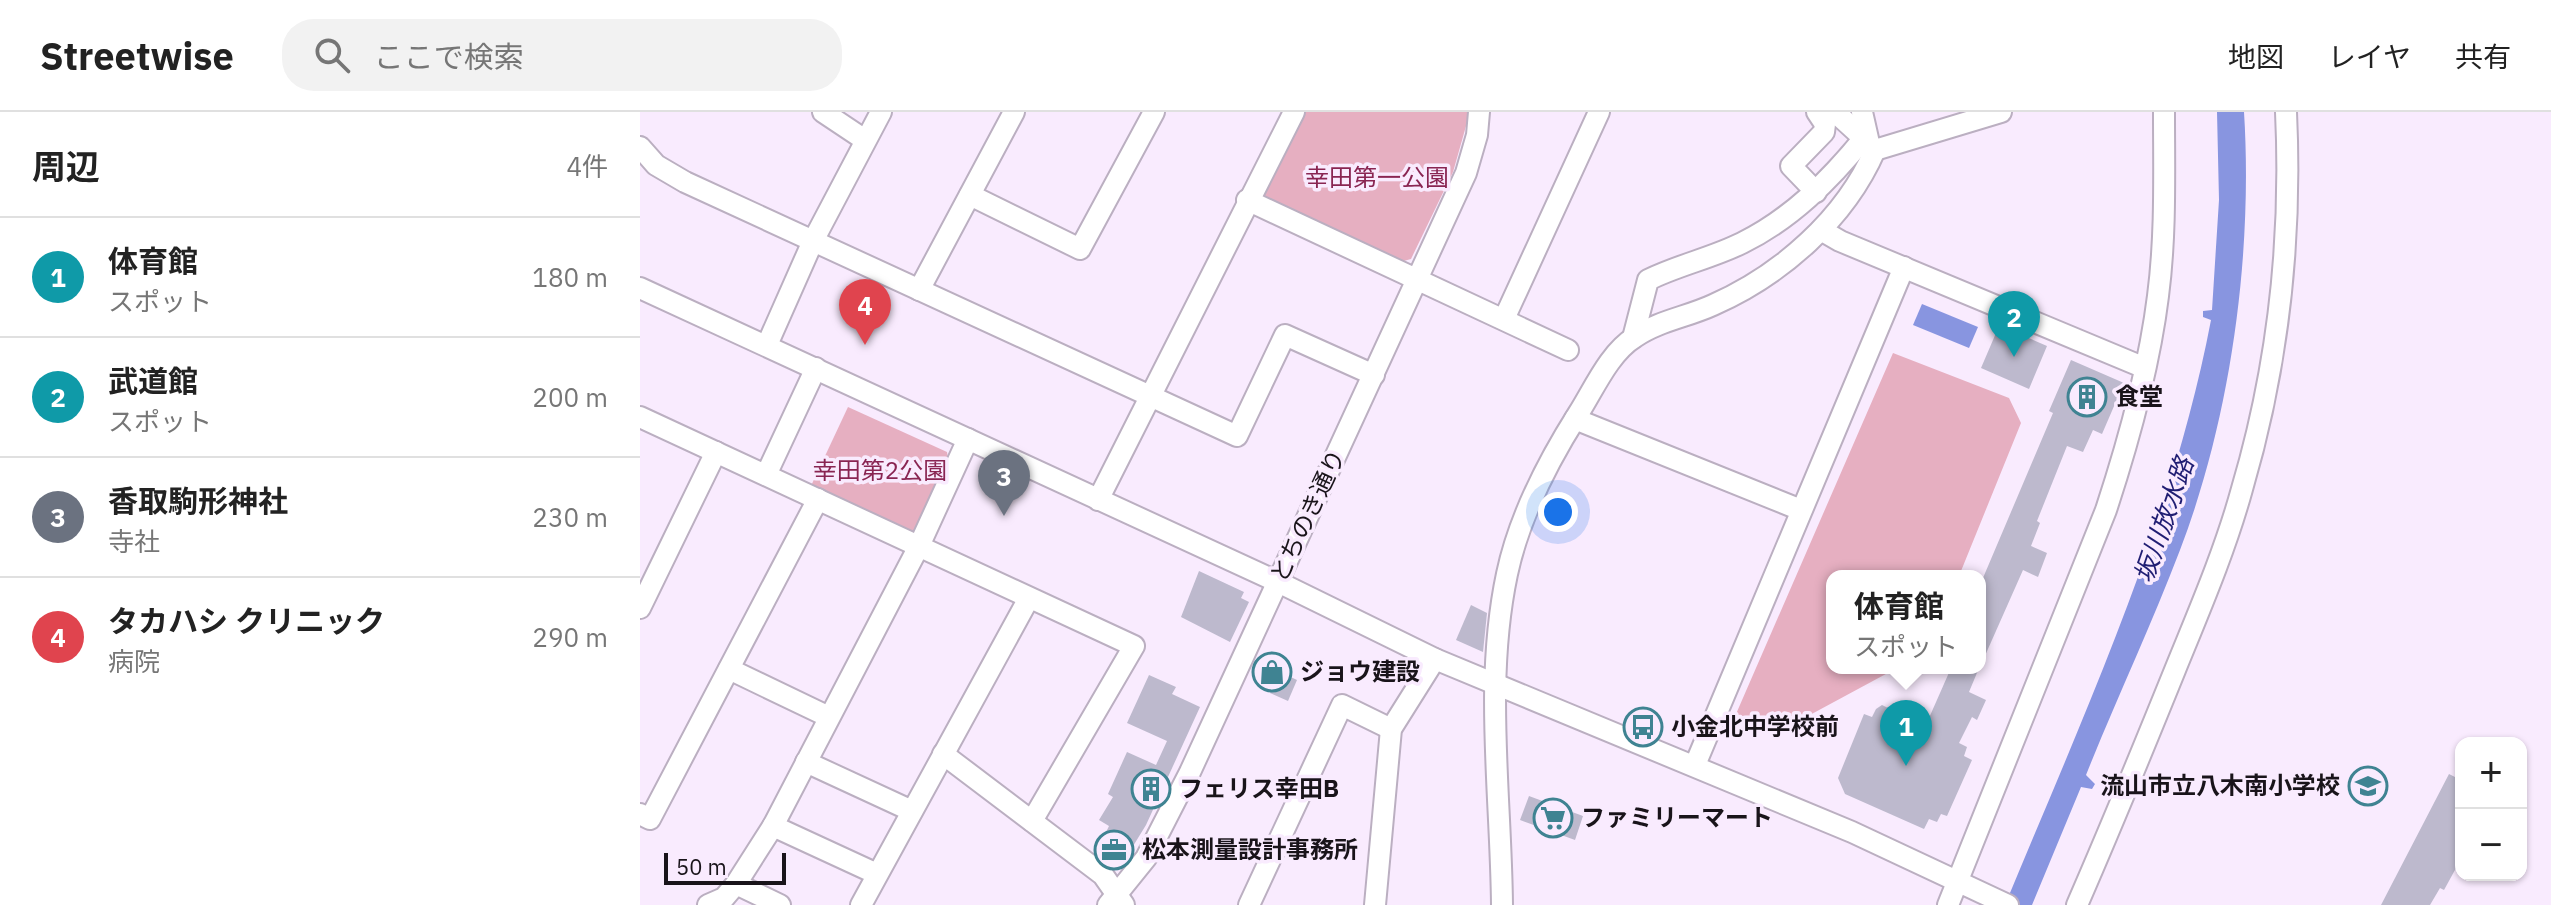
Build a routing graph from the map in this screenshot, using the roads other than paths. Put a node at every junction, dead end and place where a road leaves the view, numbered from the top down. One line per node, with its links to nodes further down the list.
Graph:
1 (823, 112): 14 (street)
2 (881, 112): 14 (street)
3 (1014, 112): 18 (street)
4 (1154, 112): 18 (street)
5 (1294, 112): 19 (street)
6 (1479, 112): 23 (street, とちのき通り)
7 (1599, 112): 26 (street)
8 (1817, 112): 17 (street)
9 (1835, 112): 15 (street)
10 (1862, 112): 15 (street)
11 (2001, 112): 15 (street)
12 (2164, 112): 31 (street)
13 (2286, 112): 70 (street)
14 (865, 140): 21 (street)
15 (1869, 144): 17 (street); 20 (street)
16 (640, 147): 21 (street)
17 (1816, 192): 27 (street)
18 (970, 195): 25 (street)
19 (1247, 200): 23 (street); 33 (street)
20 (1821, 230): 22 (street); 27 (street)
21 (813, 241): 25 (street); 28 (street)
22 (1904, 267): 31 (street); 41 (street)
23 (1418, 282): 26 (street); 32 (street, とちのき通り)
24 (640, 288): 28 (street)
25 (919, 290): 33 (street)
26 (1504, 319): 29 (street)
27 (1633, 338): 35 (street)
28 (767, 345): 30 (street)
29 (1568, 350)
30 (816, 368): 36 (street); 38 (street)
31 (2145, 368): 60 (street)
32 (1374, 375): 33 (street); 43 (street, とちのき通り)
33 (1148, 397): 40 (street)
34 (640, 417): 37 (street)
35 (1575, 419): 41 (street); 48 (street)
36 (968, 439): 40 (street); 42 (street)
37 (716, 452): 38 (street); 45 (street)
38 (766, 475): 39 (street)
39 (818, 499): 42 (street); 47 (street)
40 (1098, 500): 43 (street)
41 (1801, 510): 53 (street)
42 (919, 546): 44 (street); 49 (street)
43 (1278, 582): 46 (street); 61 (street, とちのき通り)
44 (1029, 598): 51 (street); 56 (street)
45 (640, 608)
46 (1435, 659): 48 (street); 50 (street)
47 (729, 669): 49 (street); 55 (street)
48 (1497, 685): 53 (street); 67 (street)
49 (829, 717): 52 (street)
50 (1391, 729): 62 (street); 66 (street)
51 (943, 754): 54 (street); 56 (street)
52 (806, 762): 54 (street); 57 (street)
53 (1695, 765): 60 (street)
54 (912, 811): 58 (street)
55 (640, 814)
56 (1032, 821): 61 (street)
57 (773, 826): 58 (street); 59 (street)
58 (877, 874): 65 (street)
59 (736, 884): 63 (street); 64 (street)
60 (1964, 884): 68 (street); 69 (street)
61 (1117, 901)
62 (1251, 904)
63 (708, 905)
64 (780, 905)
65 (861, 905)
66 (1375, 905)
67 (1502, 905)
68 (1948, 905)
69 (2008, 905)
70 (2077, 905)

